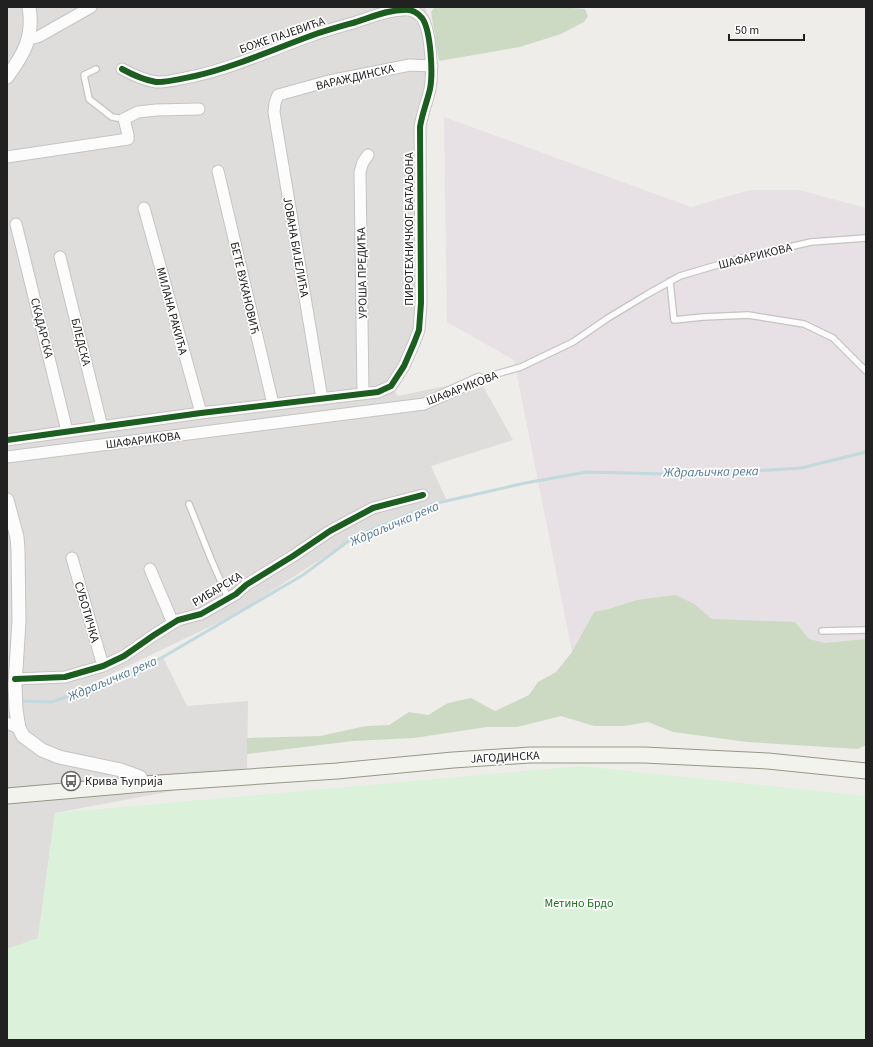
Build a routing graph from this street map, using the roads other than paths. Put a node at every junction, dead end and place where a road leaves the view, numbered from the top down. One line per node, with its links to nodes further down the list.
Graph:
1 (30, 7): 3 (street)
2 (91, 7): 3 (street)
3 (29, 39): 7 (street)
4 (432, 66): 6 (street, БОЖЕ ПАЈЕВИЋА); 8 (street, ВАРАЖДИНСКА); 21 (street, ПИРОТЕХНИЧКОГ БАТАЉОНА)
5 (96, 69): 10 (lane)
6 (122, 69)
7 (7, 77)
8 (278, 95): 22 (street, ЈОВАНА БИЈЕЛИЋА)
9 (199, 109): 10 (street)
10 (124, 119): 12 (street)
11 (368, 155): 21 (street, УРОША ПРЕДИЋА)
12 (7, 157)
13 (218, 171): 23 (street, БЕТЕ ВУКАНОВИЋ)
14 (144, 208): 24 (street, МИЛАНА РАКИЋА)
15 (16, 224): 26 (street, СКАДАРСКА)
16 (866, 238): 18 (lane, ШАФАРИКОВА)
17 (60, 257): 25 (street, БЛЕДСКА)
18 (670, 281): 19 (lane); 20 (lane, ШАФАРИКОВА)
19 (866, 371)
20 (479, 379): 28 (street, ШАФАРИКОВА)
21 (363, 394): 22 (street)
22 (322, 399): 23 (street)
23 (273, 404): 24 (street)
24 (201, 413): 25 (street)
25 (102, 427): 26 (street)
26 (67, 431): 27 (street)
27 (7, 440)
28 (7, 457)
29 (423, 495): 34 (street, РИБАРСКА)
30 (7, 500): 38 (street)
31 (189, 504): 34 (lane)
32 (72, 558): 41 (street, СУБОТИЧКА)
33 (150, 569): 35 (street)
34 (228, 598): 35 (street, РИБАРСКА)
35 (173, 623): 41 (street, РИБАРСКА)
36 (866, 630): 37 (lane)
37 (822, 631)
38 (18, 634): 39 (street); 40 (street)
39 (7, 646)
40 (12, 658): 42 (street)
41 (103, 666): 42 (street, РИБАРСКА)
42 (15, 682): 43 (street)
43 (13, 726): 45 (street)
44 (866, 771): 45 (main road, ЈАГОДИНСКА)
45 (144, 784): 46 (main road, ЈАГОДИНСКА)
46 (7, 796)

